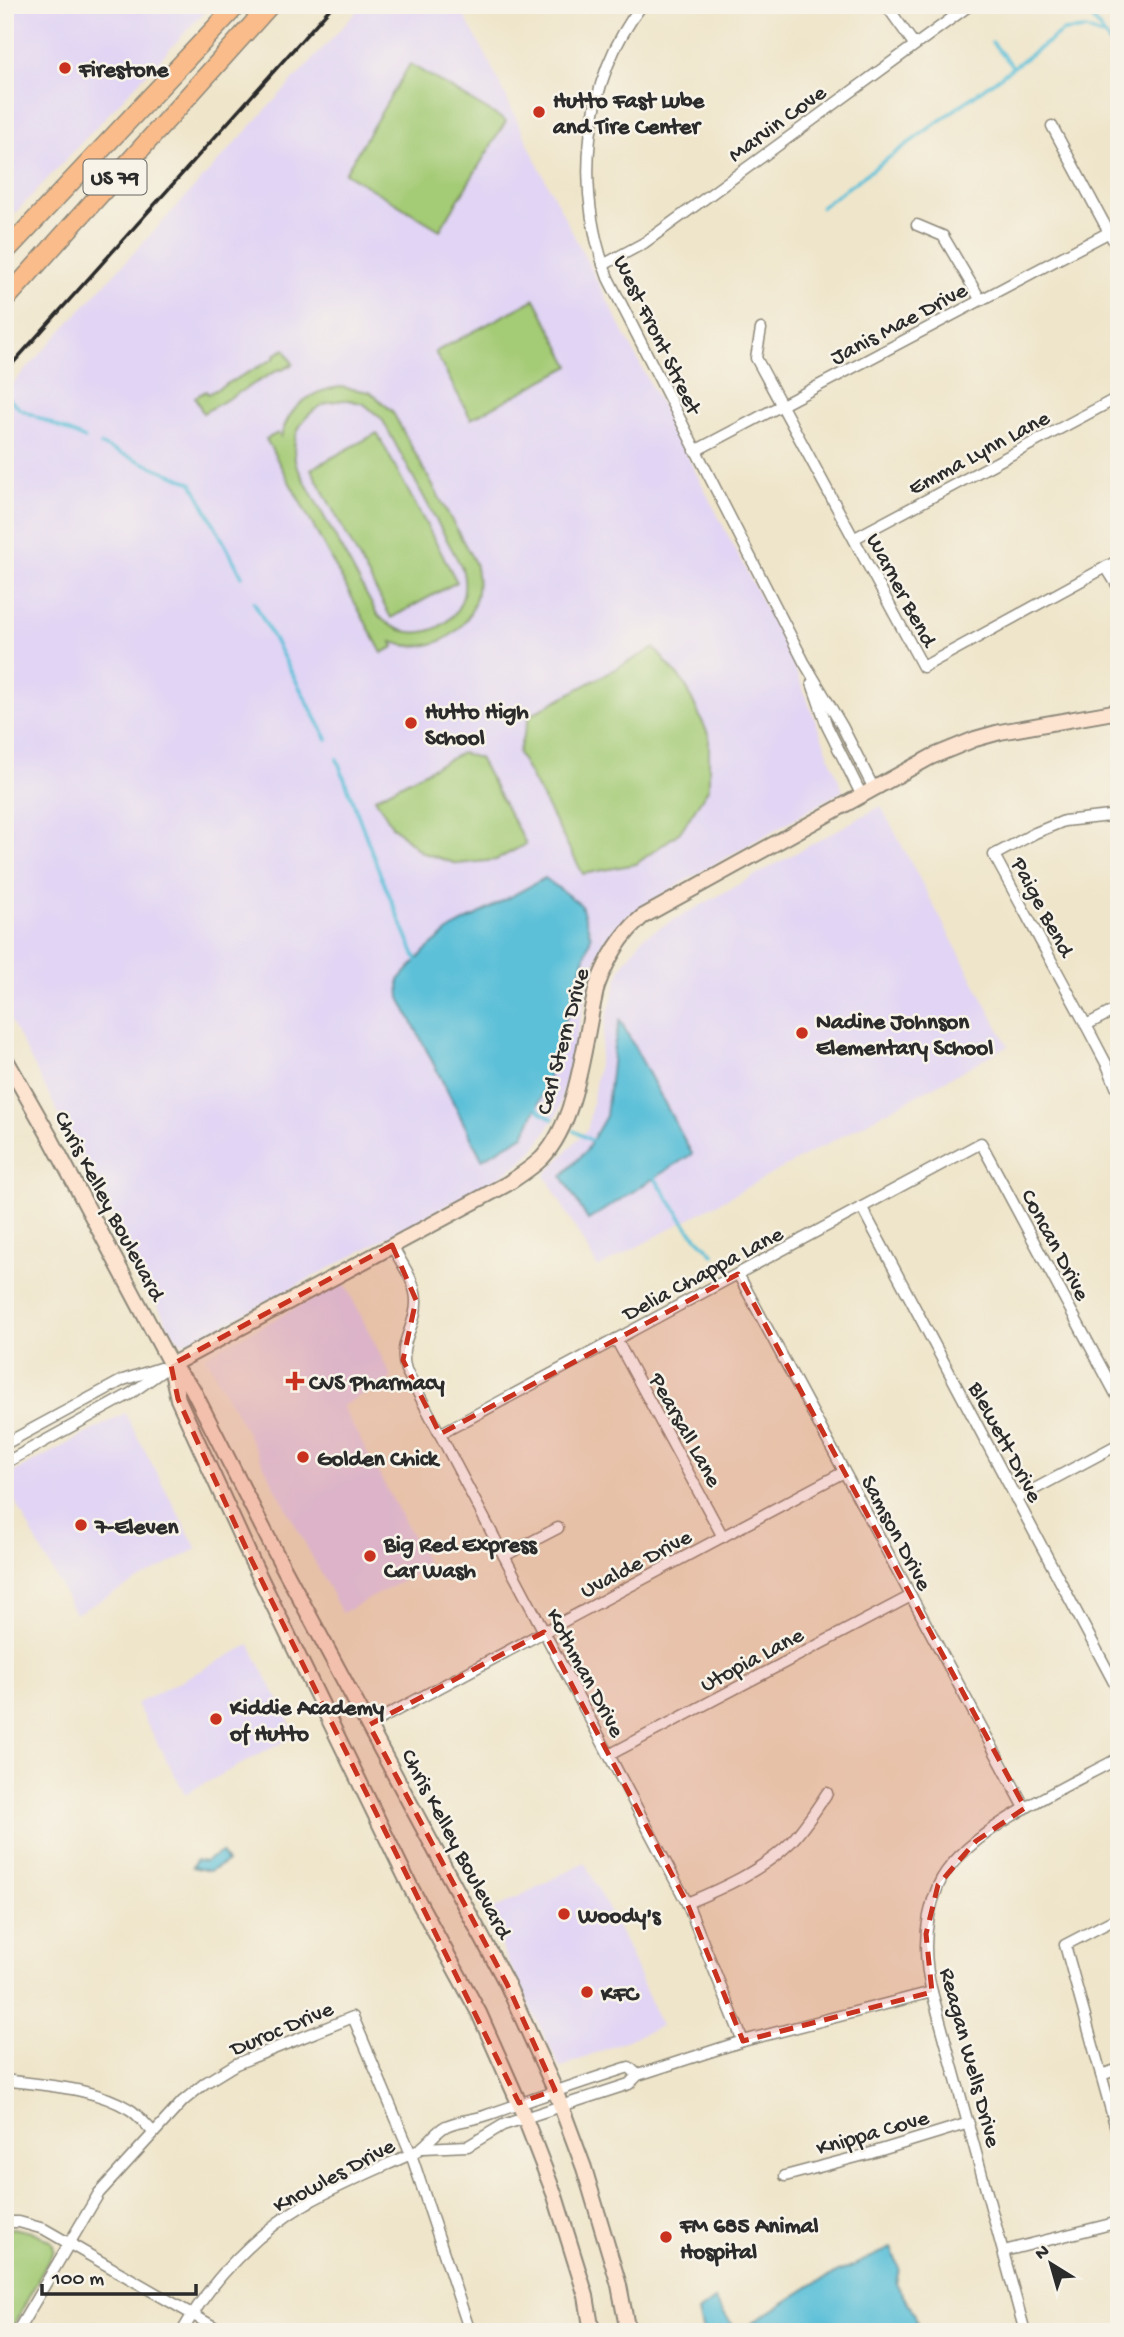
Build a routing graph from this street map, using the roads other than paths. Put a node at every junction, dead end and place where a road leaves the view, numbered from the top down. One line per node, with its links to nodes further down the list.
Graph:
1 (237, 5): 11 (highway, US 79)
2 (270, 5): 14 (highway, US 79)
3 (642, 5): 12 (street, West Front Street)
4 (886, 5): 6 (street)
5 (970, 5): 6 (street, Marvin Cove)
6 (914, 44): 12 (street, Marvin Cove)
7 (1052, 126): 9 (street)
8 (916, 225): 13 (street)
9 (1114, 229): 10 (street); 13 (street, Janis Mae Drive)
10 (1119, 251)
11 (5, 252)
12 (603, 265): 18 (street, West Front Street)
13 (981, 299): 17 (street, Janis Mae Drive)
14 (5, 300)
15 (761, 329): 17 (street, Warner Bend)
16 (1119, 397): 19 (street, Emma Lynn Lane)
17 (782, 406): 18 (street, Janis Mae Drive); 19 (street, Warner Bend)
18 (695, 451): 24 (street, West Front Street)
19 (855, 538): 21 (street, Warner Bend)
20 (1119, 560): 21 (street, Warner Bend)
21 (1106, 567): 22 (street)
22 (1119, 588)
23 (1119, 711): 24 (main road, Carl Stern Drive)
24 (867, 791): 33 (main road, Carl Stern Drive)
25 (1119, 815): 27 (street, Paige Bend)
26 (1119, 1008): 27 (street)
27 (1086, 1025): 30 (street, Paige Bend)
28 (5, 1051): 29 (main road, Chris Kelley Boulevard)
29 (8, 1062): 36 (main road, Chris Kelley Boulevard)
30 (1119, 1094)
31 (981, 1143): 32 (street, Delia Chappa Lane); 37 (street, Concan Drive)
32 (862, 1208): 34 (street, Delia Chappa Lane); 43 (street, Blewett Drive)
33 (391, 1245): 36 (main road, Carl Stern Drive); 38 (street, Kothman Drive)
34 (738, 1274): 35 (street, Delia Chappa Lane); 42 (street, Samson Drive)
35 (616, 1339): 38 (street, Delia Chappa Lane); 45 (street, Pearsall Lane)
36 (171, 1364): 39 (street, Carl Stern Drive); 41 (street, Carl Stern Drive); 50 (main road, Chris Kelley Boulevard); 64 (main road, Chris Kelley Boulevard)
37 (1119, 1400)
38 (440, 1434): 46 (street, Kothman Drive)
39 (5, 1444)
40 (1119, 1444): 43 (street)
41 (5, 1463)
42 (844, 1472): 45 (street, Uvalde Drive); 47 (street, Samson Drive)
43 (1016, 1499): 49 (street, Blewett Drive)
44 (558, 1528): 46 (street)
45 (723, 1536): 48 (street, Uvalde Drive)
46 (504, 1556): 48 (street, Kothman Drive)
47 (911, 1596): 51 (street, Utopia Lane); 54 (street, Samson Drive)
48 (544, 1632): 50 (street, Uvalde Drive); 51 (street, Kothman Drive)
49 (1119, 1692)
50 (369, 1726): 63 (main road, Chris Kelley Boulevard)
51 (609, 1755): 55 (street, Kothman Drive)
52 (1119, 1758): 54 (street, Reagan Wells Drive)
53 (827, 1793): 55 (street)
54 (1025, 1808): 57 (street, Reagan Wells Drive)
55 (687, 1903): 58 (street, Kothman Drive)
56 (1119, 1917): 61 (street)
57 (932, 1992): 58 (street, Knowles Drive); 67 (street, Reagan Wells Drive)
58 (743, 2041): 60 (street, Knowles Drive)
59 (1119, 2069): 61 (street)
60 (638, 2075): 63 (street, Knowles Drive); 65 (street, Knowles Drive)
61 (1101, 2075): 69 (street)
62 (5, 2080): 68 (street)
63 (555, 2090): 64 (street, Knowles Drive); 65 (main road, Chris Kelley Boulevard)
64 (519, 2103): 66 (main road, Chris Kelley Boulevard); 70 (street, Knowles Drive)
65 (561, 2105): 66 (street, Knowles Drive); 84 (main road, Chris Kelley Boulevard)
66 (524, 2118): 70 (street, Knowles Drive); 83 (main road, Chris Kelley Boulevard)
67 (969, 2123): 72 (street, Knippa Cove); 76 (street, Reagan Wells Drive)
68 (153, 2132): 71 (street, Duroc Drive); 75 (street, Duroc Drive)
69 (1119, 2139)
70 (423, 2148): 71 (street, Knowles Drive)
71 (411, 2154): 77 (street, Knowles Drive); 78 (street, Duroc Drive)
72 (785, 2176)
73 (5, 2222): 75 (street)
74 (1119, 2222): 76 (street)
75 (68, 2243): 77 (street); 79 (street, Duroc Drive)
76 (1004, 2251): 85 (street, Reagan Wells Drive)
77 (192, 2313): 80 (street, Knowles Drive); 81 (street)
78 (469, 2330): 82 (street)
79 (17, 2332)
80 (182, 2332)
81 (223, 2332)
82 (455, 2332)
83 (592, 2332)
84 (628, 2332)
85 (1025, 2332)

